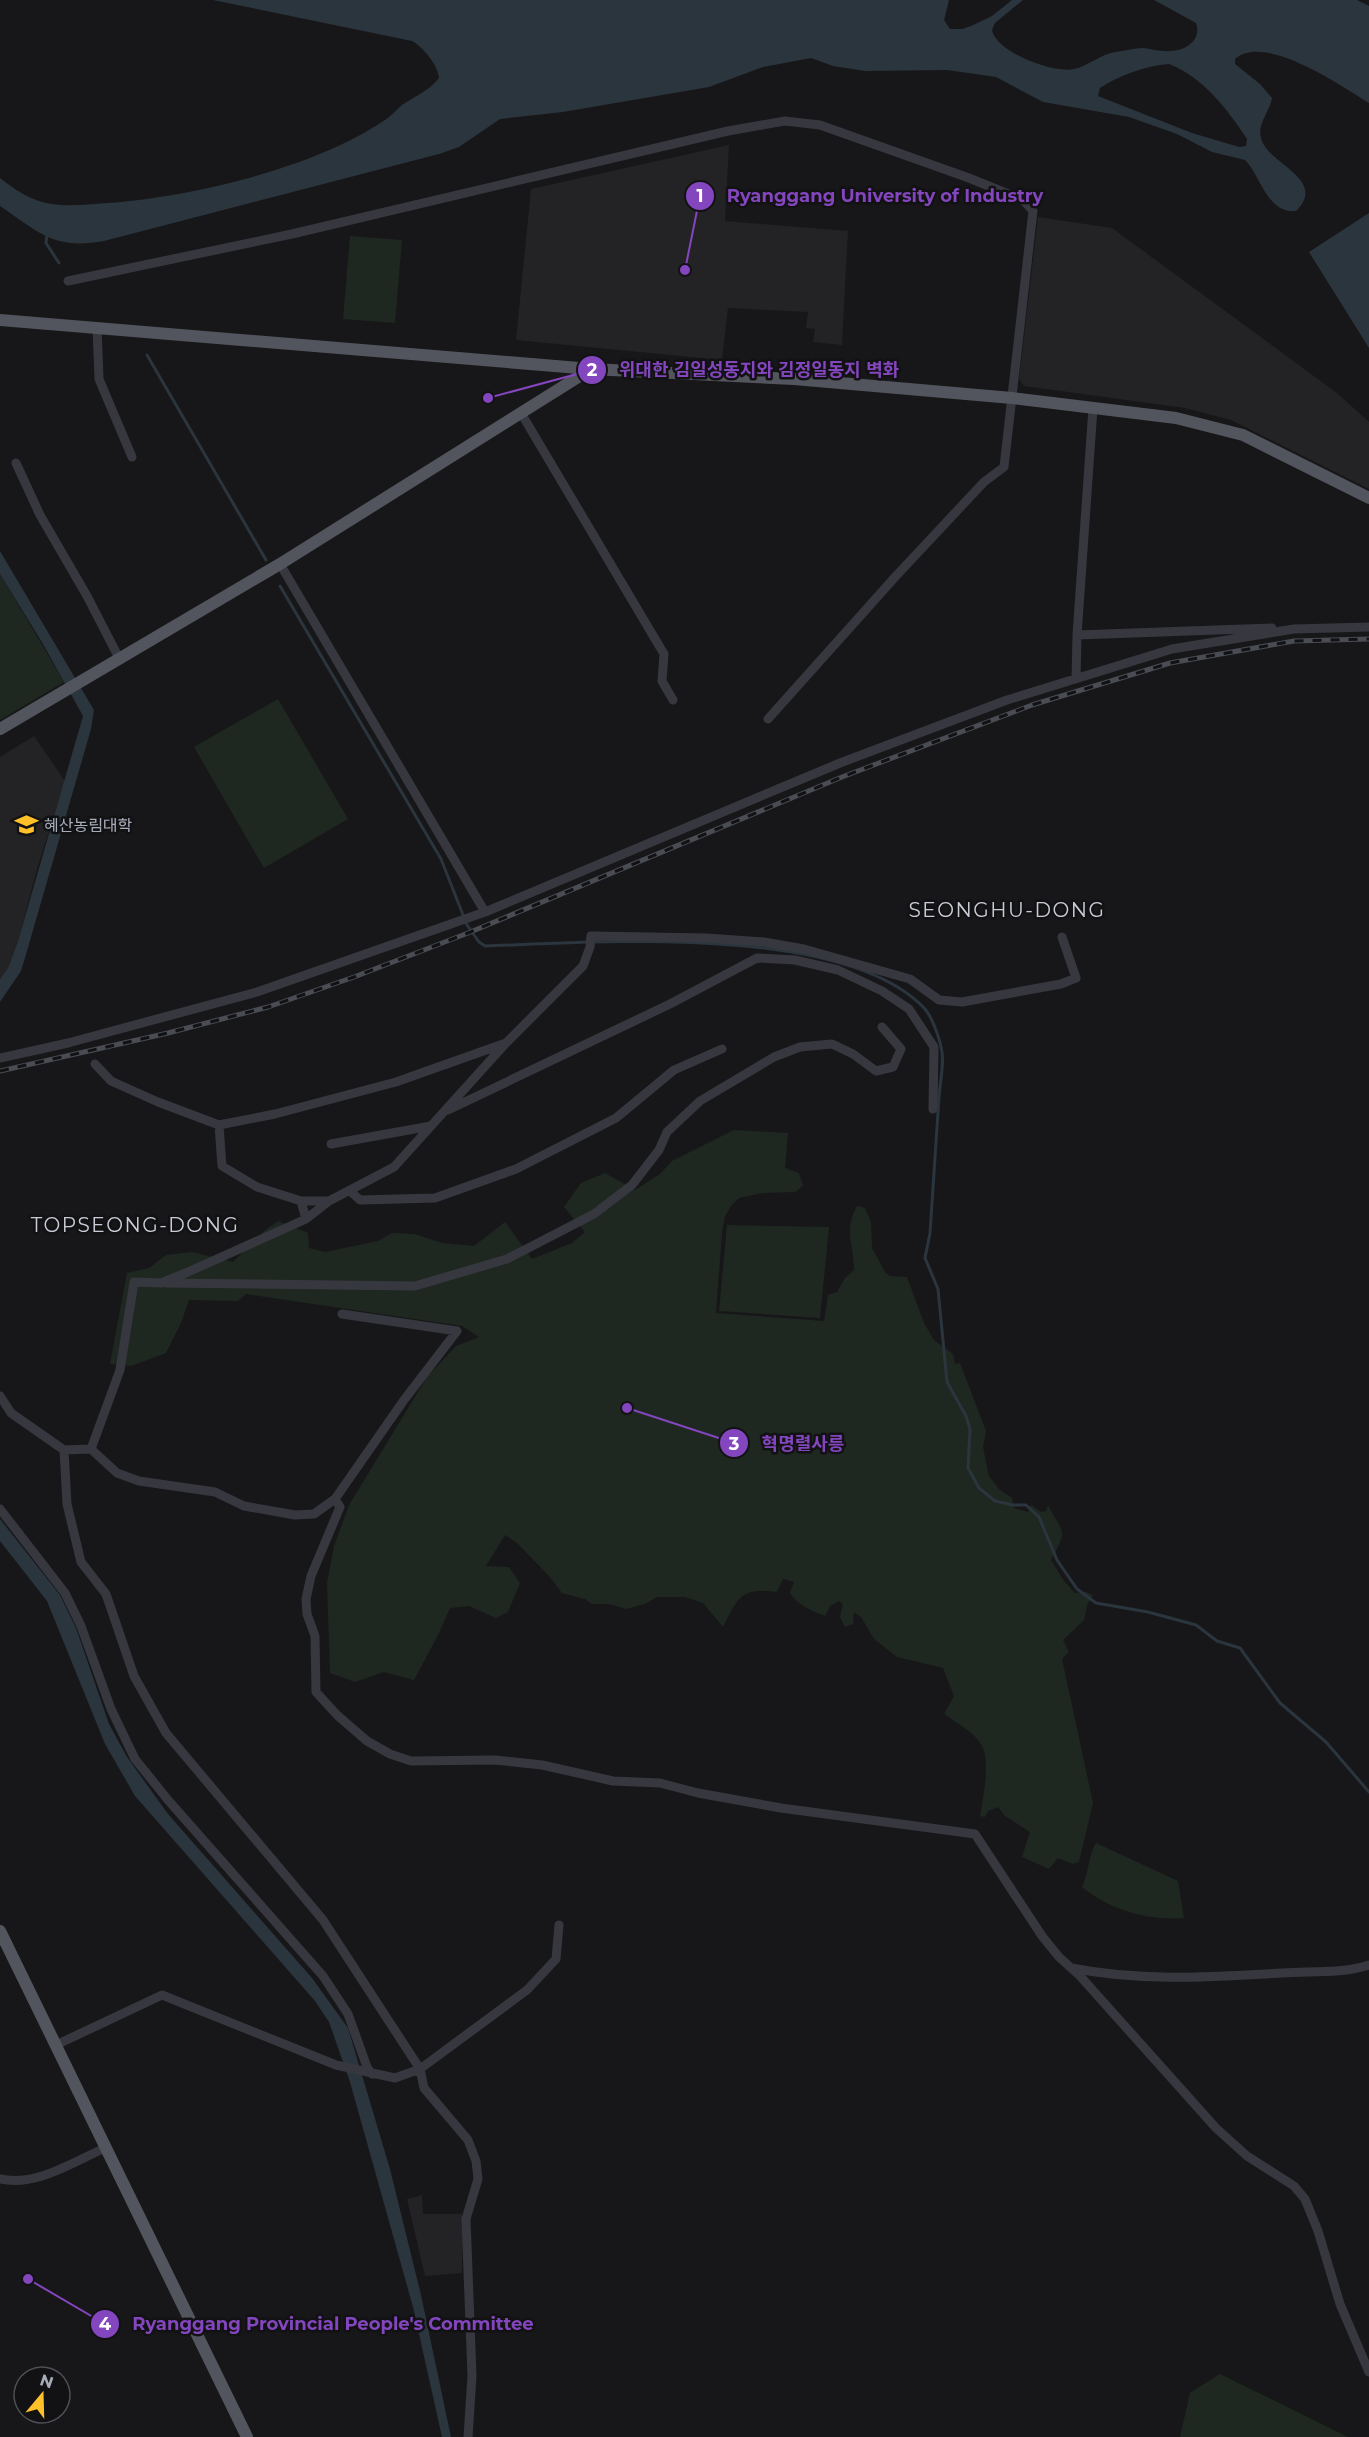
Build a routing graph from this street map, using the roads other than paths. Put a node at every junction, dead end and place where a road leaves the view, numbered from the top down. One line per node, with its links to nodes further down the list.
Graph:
1 (68, 281): 5 (street)
2 (0, 320): 3 (main road)
3 (97, 328): 4 (main road); 8 (street)
4 (591, 369): 5 (main road); 7 (main road)
5 (1012, 398): 6 (main road); 18 (street)
6 (1093, 408): 10 (main road); 14 (street)
7 (521, 413): 11 (main road); 17 (street)
8 (132, 457)
9 (16, 463): 15 (street)
10 (1369, 498)
11 (280, 564): 15 (main road); 20 (street)
12 (1369, 627): 13 (street)
13 (1294, 629): 14 (street); 16 (street)
14 (1077, 634): 16 (street)
15 (119, 658): 19 (main road)
16 (1076, 679): 20 (street)
17 (673, 700)
18 (768, 718)
19 (0, 729)
20 (484, 912): 25 (street)
21 (1062, 937): 23 (street)
22 (882, 1027): 36 (street)
23 (506, 1043): 28 (street); 29 (street)
24 (722, 1049): 32 (street)
25 (0, 1058)
26 (95, 1064): 29 (street)
27 (933, 1109): 28 (street)
28 (443, 1112): 30 (street)
29 (219, 1125): 33 (street)
30 (431, 1126): 31 (street); 32 (street)
31 (331, 1144)
32 (350, 1191): 34 (street)
33 (301, 1201): 34 (street); 35 (street)
34 (329, 1201): 35 (street)
35 (306, 1220): 36 (street)
36 (161, 1283): 39 (street)
37 (342, 1314): 41 (street)
38 (0, 1396): 40 (street)
39 (91, 1449): 40 (street); 41 (street)
40 (64, 1450): 48 (street)
41 (335, 1499): 46 (street)
42 (0, 1509): 49 (street)
43 (559, 1925): 48 (street)
44 (0, 1931): 47 (main road)
45 (1369, 1965): 46 (street)
46 (1071, 1968): 52 (street)
47 (56, 2045): 49 (street); 50 (main road)
48 (420, 2070): 49 (street); 54 (street)
49 (370, 2074)
50 (105, 2148): 51 (street); 53 (main road)
51 (0, 2179)
52 (1369, 2372)
53 (248, 2437)
54 (468, 2437)

